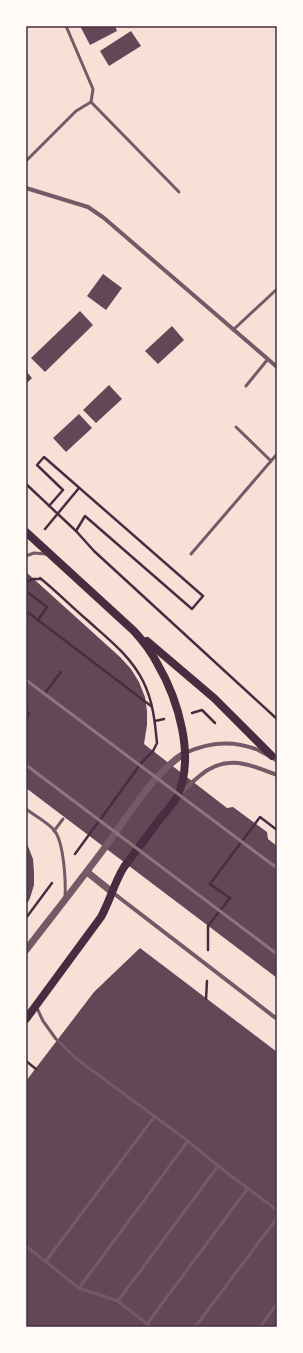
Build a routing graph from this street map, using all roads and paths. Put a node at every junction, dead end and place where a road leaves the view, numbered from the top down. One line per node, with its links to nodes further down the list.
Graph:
1 (66, 26): 2 (lane)
2 (92, 102): 3 (lane); 5 (lane)
3 (26, 161)
4 (26, 188): 7 (street)
5 (179, 192)
6 (277, 288): 7 (lane)
7 (234, 330): 8 (street)
8 (268, 359): 9 (street); 10 (lane)
9 (277, 367)
10 (246, 386)
11 (236, 427): 13 (lane)
12 (277, 454): 13 (lane)
13 (271, 461): 20 (lane)
14 (26, 484): 16 (path)
15 (79, 488): 16 (path); 17 (path); 19 (path)
16 (49, 506): 17 (path)
17 (76, 531): 33 (path)
18 (26, 532): 21 (main road)
19 (40, 534)
20 (191, 554)
21 (51, 555): 22 (lane); 27 (main road)
22 (26, 556)
23 (26, 582): 30 (path)
24 (26, 591): 26 (path)
25 (26, 611): 26 (path)
26 (38, 620): 30 (path)
27 (134, 630): 34 (main road); 35 (main road)
28 (61, 672): 29 (path)
29 (45, 693)
30 (152, 706): 42 (path)
31 (26, 711): 32 (path)
32 (26, 718)
33 (277, 719)
34 (185, 753): 35 (street); 37 (main road); 43 (street)
35 (275, 759)
36 (277, 775): 37 (street)
37 (176, 797): 44 (main road)
38 (26, 810): 41 (lane)
39 (63, 819): 41 (lane)
40 (277, 830): 47 (path)
41 (54, 831): 42 (lane)
42 (64, 867): 45 (lane); 46 (path)
43 (86, 872): 44 (street); 45 (street)
44 (112, 892): 49 (main road); 51 (street)
45 (65, 900): 48 (street)
46 (26, 918)
47 (208, 926)
48 (26, 950)
49 (36, 1006): 50 (main road); 54 (lane)
50 (26, 1019)
51 (277, 1019)
52 (26, 1061): 53 (path)
53 (36, 1069)
54 (155, 1116): 55 (lane); 61 (lane)
55 (188, 1142): 56 (lane); 62 (lane)
56 (218, 1166): 57 (lane); 63 (lane)
57 (248, 1188): 58 (lane); 65 (lane)
58 (277, 1210)
59 (277, 1218): 67 (lane)
60 (26, 1246): 61 (lane)
61 (46, 1261): 62 (lane)
62 (79, 1288): 63 (lane)
63 (118, 1301): 65 (lane)
64 (277, 1304): 68 (lane)
65 (147, 1324): 66 (lane)
66 (151, 1327)
67 (194, 1327)
68 (260, 1327)

